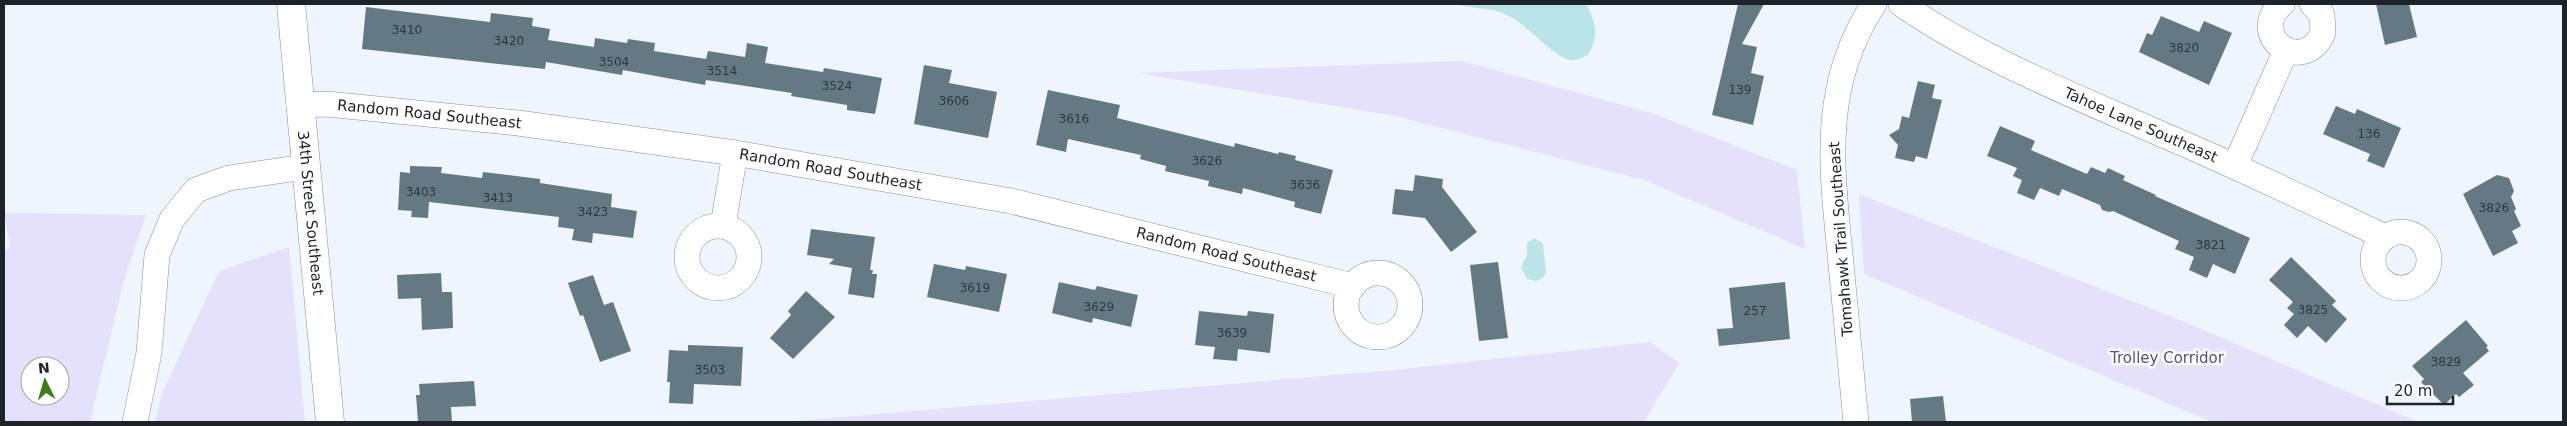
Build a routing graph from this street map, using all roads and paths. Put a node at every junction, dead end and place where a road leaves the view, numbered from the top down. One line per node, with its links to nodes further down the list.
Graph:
1 (291, 4): 7 (street, 34th Street Southeast)
2 (1874, 4): 16 (street, Tomahawk Trail Southeast)
3 (1901, 4): 9 (street, Tahoe Lane Southeast)
4 (2282, 4): 6 (street)
5 (2312, 4): 6 (street)
6 (2286, 50): 9 (street)
7 (299, 106): 8 (street, Random Road Southeast); 10 (street, 34th Street Southeast)
8 (735, 153): 11 (street); 13 (street, Random Road Southeast)
9 (2235, 166): 12 (street, Tahoe Lane Southeast)
10 (305, 167): 14 (street); 15 (street, 34th Street Southeast)
11 (723, 226)
12 (2385, 237)
13 (1353, 286)
14 (135, 422)
15 (330, 422)
16 (1856, 422)

